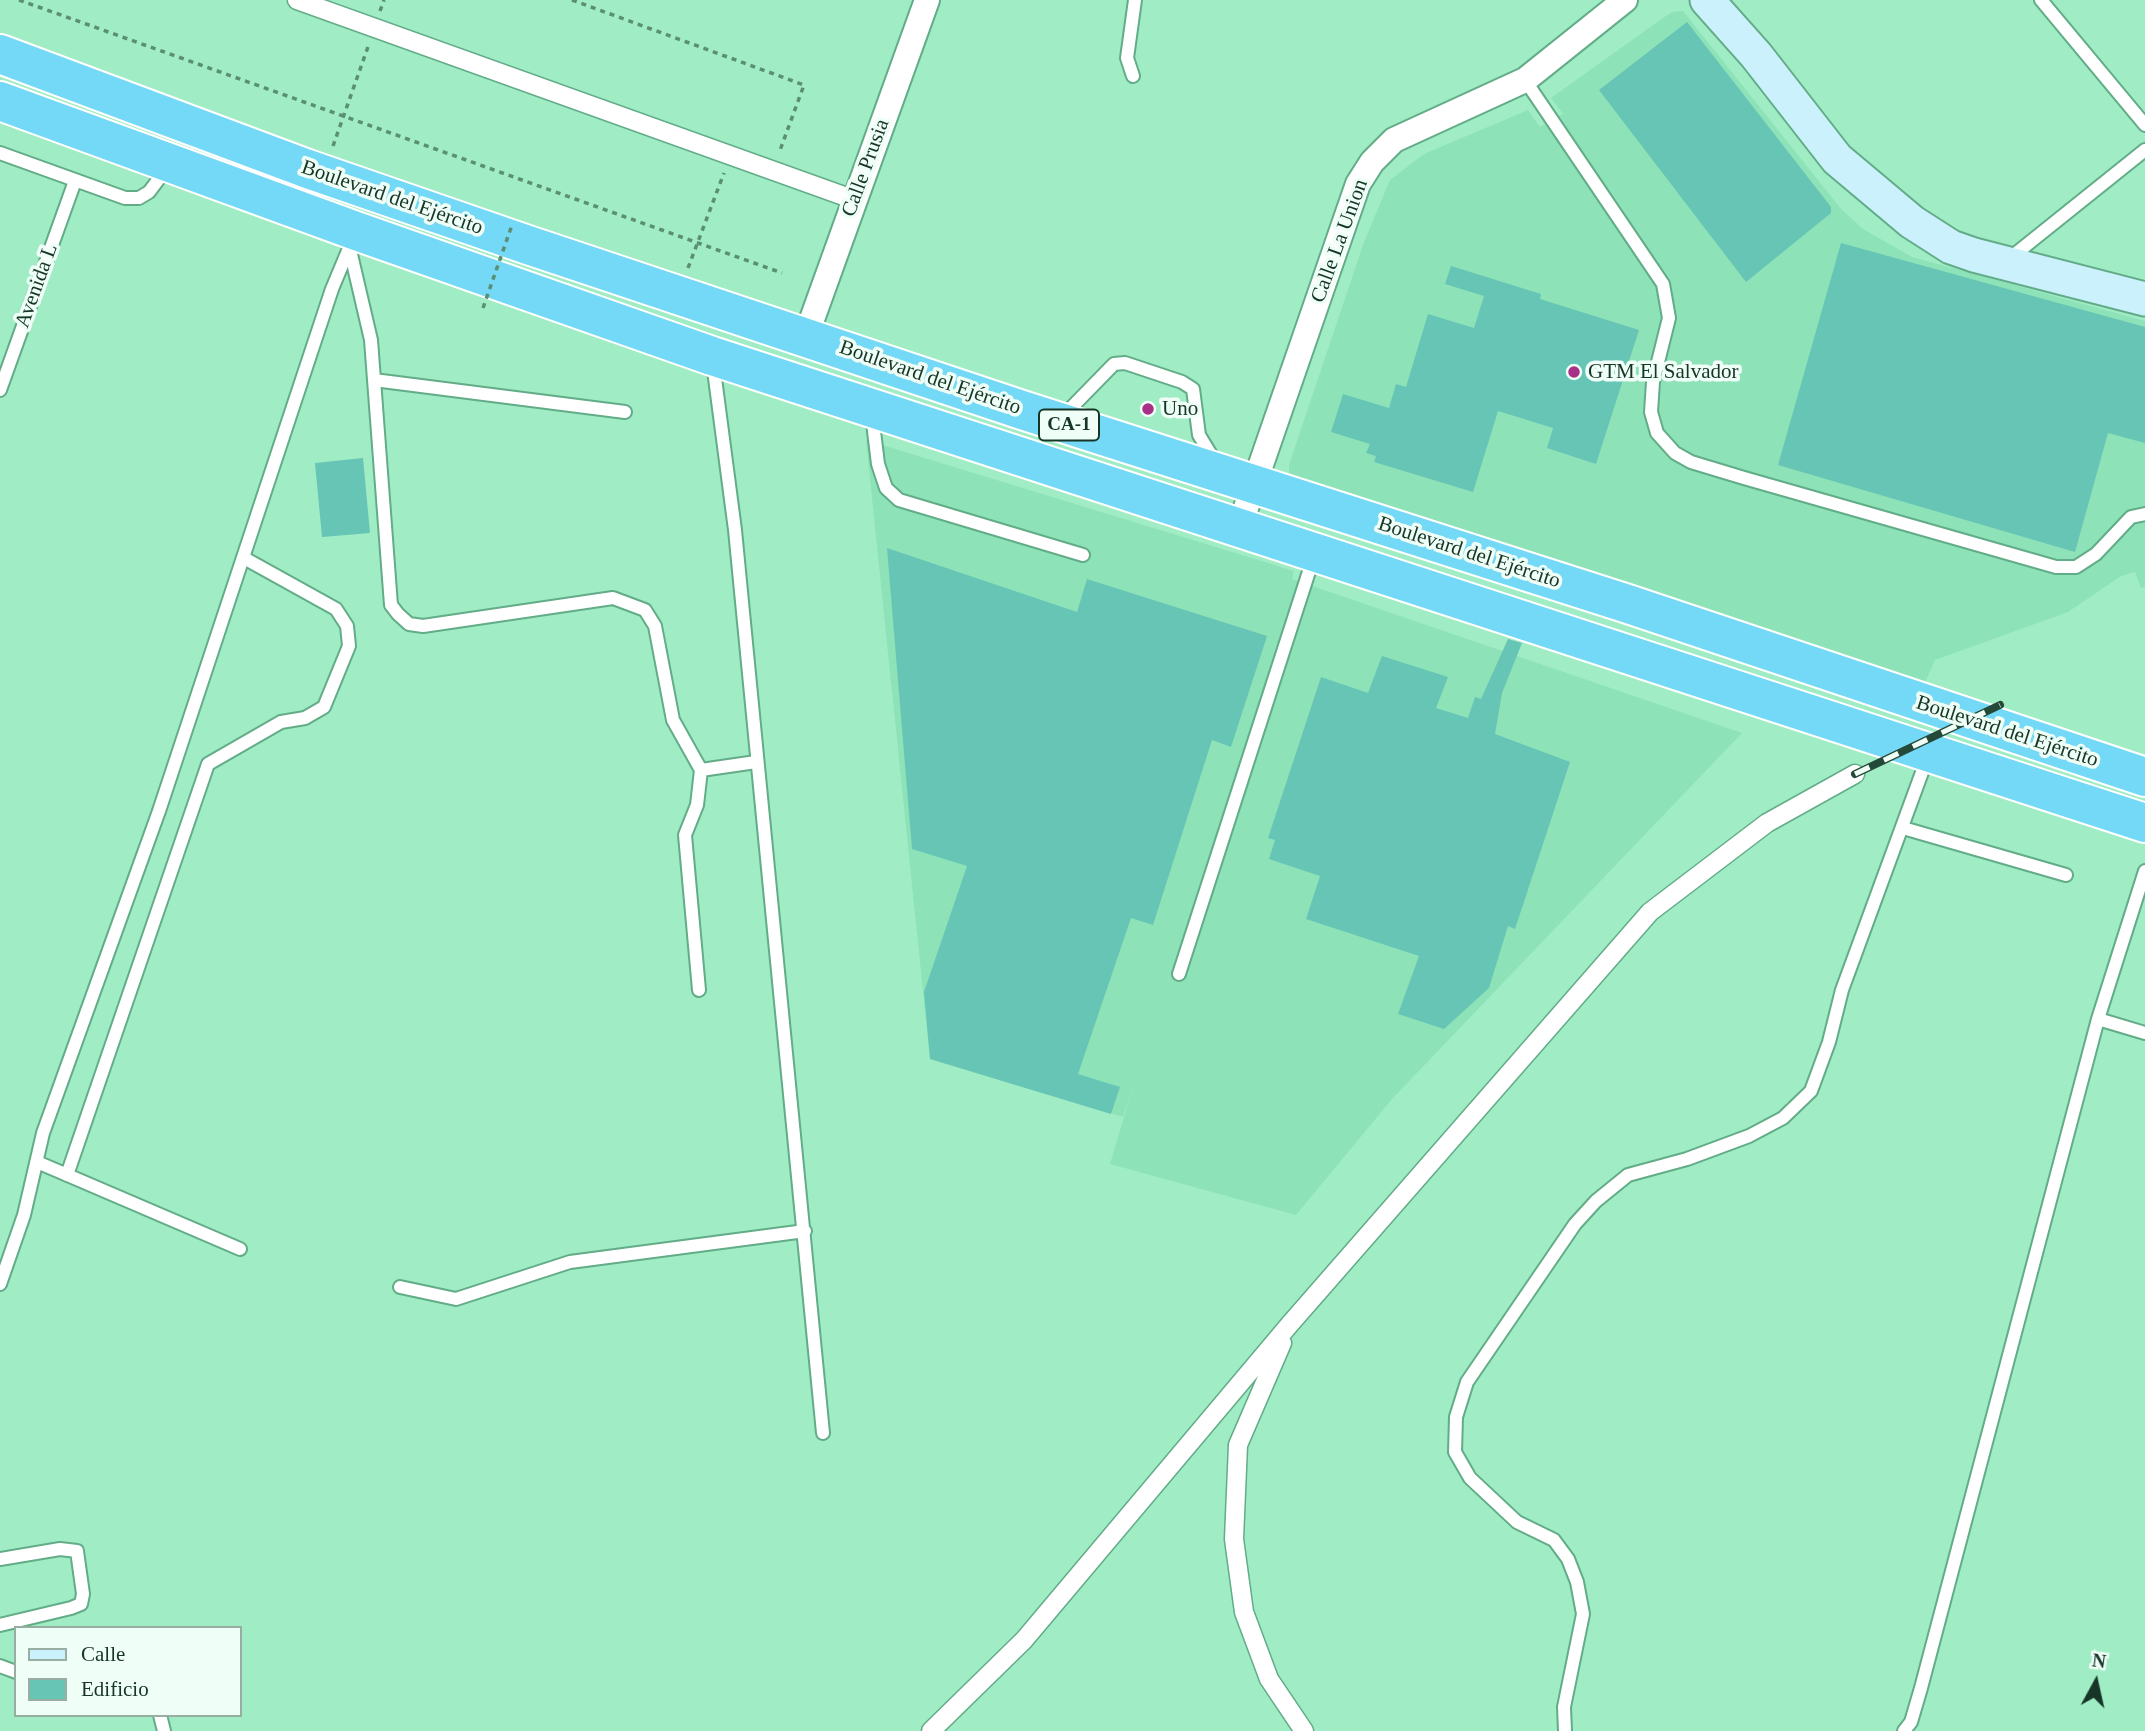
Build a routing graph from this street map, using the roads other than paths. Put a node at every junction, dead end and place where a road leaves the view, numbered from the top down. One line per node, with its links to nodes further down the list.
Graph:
1 (297, 0): 16 (street)
2 (927, 0): 16 (street, Calle Prusia)
3 (1135, 0): 8 (lane)
4 (1625, 0): 9 (street, Calle La Union)
5 (1707, 0): 18 (main road)
6 (2041, 0): 11 (lane)
7 (0, 54): 20 (highway, Boulevard del Ejército / CA-1)
8 (1133, 76)
9 (1525, 80): 28 (street, Calle La Union); 30 (lane)
10 (0, 101): 14 (highway, Boulevard del Ejército / CA-1)
11 (2145, 125)
12 (2145, 150): 18 (lane)
13 (0, 153): 15 (lane)
14 (171, 164): 15 (lane); 17 (highway, Boulevard del Ejército / CA-1)
15 (75, 181): 23 (lane, Avenida L)
16 (855, 200): 20 (street, Calle Prusia)
17 (353, 241): 21 (highway, Boulevard del Ejército / CA-1); 22 (lane); 35 (lane)
18 (2005, 262): 19 (main road)
19 (2145, 299)
20 (806, 336): 27 (highway, Boulevard del Ejército / CA-1)
21 (712, 356): 24 (highway, Boulevard del Ejército / CA-1); 37 (lane)
22 (374, 380): 26 (lane); 38 (lane)
23 (0, 390)
24 (872, 408): 29 (highway, Boulevard del Ejército / CA-1); 34 (lane)
25 (1070, 410): 28 (lane)
26 (625, 412)
27 (1156, 453): 28 (highway, Boulevard del Ejército / CA-1); 29 (highway)
28 (1256, 484): 31 (street, Calle La Union); 32 (highway); 40 (highway, Boulevard del Ejército / CA-1)
29 (1138, 495): 31 (highway, Boulevard del Ejército / CA-1)
30 (2145, 514)
31 (1239, 528): 32 (highway, Boulevard del Ejército / CA-1)
32 (1276, 540): 33 (highway, Boulevard del Ejército / CA-1)
33 (1315, 552): 36 (highway, Boulevard del Ejército / CA-1); 45 (lane)
34 (1083, 555)
35 (244, 558): 49 (lane); 50 (lane)
36 (1929, 753): 41 (highway, Boulevard del Ejército / CA-1); 42 (lane)
37 (756, 762): 38 (lane); 51 (lane)
38 (701, 769): 46 (lane)
39 (1855, 774): 55 (street)
40 (2145, 777)
41 (2145, 823)
42 (1903, 828): 44 (lane); 61 (lane)
43 (2145, 871): 47 (lane)
44 (2066, 875)
45 (1179, 974)
46 (699, 990)
47 (2098, 1019): 48 (lane); 62 (lane)
48 (2145, 1032)
49 (37, 1162): 50 (lane); 53 (lane)
50 (67, 1175): 52 (lane)
51 (805, 1231): 54 (lane); 56 (lane)
52 (240, 1249)
53 (0, 1284)
54 (400, 1287)
55 (1290, 1324): 59 (street); 60 (street)
56 (823, 1433)
57 (0, 1559): 58 (lane)
58 (0, 1625)
59 (930, 1731)
60 (1304, 1731)
61 (1565, 1731)
62 (1904, 1731)

